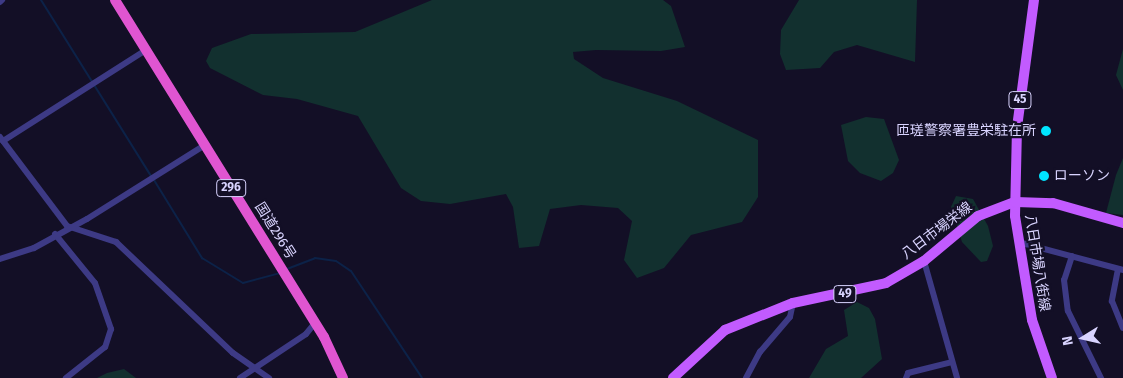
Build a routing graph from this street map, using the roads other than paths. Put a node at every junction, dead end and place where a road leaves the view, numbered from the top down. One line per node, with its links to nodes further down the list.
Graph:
1 (114, 0): 3 (highway, 国道296号 / 296)
2 (1034, 0): 6 (main road, 八日市場八街線 / 45)
3 (146, 50): 4 (street); 5 (highway, 国道296号 / 296)
4 (1, 139): 8 (street)
5 (205, 145): 8 (street); 16 (highway, 国道296号 / 296)
6 (1015, 202): 7 (main road, 八日市場栄線 / 49); 10 (main road, 八日市場八街線 / 45); 13 (main road, 八日市場栄線 / 49)
7 (1123, 223)
8 (67, 226): 9 (street); 19 (street)
9 (55, 234): 12 (street); 20 (street)
10 (1018, 242): 11 (street); 28 (main road, 八日市場八街線 / 45)
11 (1072, 256): 14 (street); 29 (street)
12 (0, 258)
13 (924, 261): 15 (main road, 八日市場栄線 / 49); 18 (street)
14 (1120, 270): 17 (street)
15 (793, 304): 24 (main road, 八日市場栄線 / 49); 25 (street)
16 (315, 322): 19 (street); 23 (highway, 国道296号 / 296)
17 (1123, 328)
18 (952, 362): 26 (street); 27 (street)
19 (257, 368): 21 (street); 22 (street)
20 (66, 378)
21 (240, 378)
22 (269, 378)
23 (343, 378)
24 (673, 378)
25 (746, 378)
26 (906, 378)
27 (957, 378)
28 (1052, 378)
29 (1101, 378)

